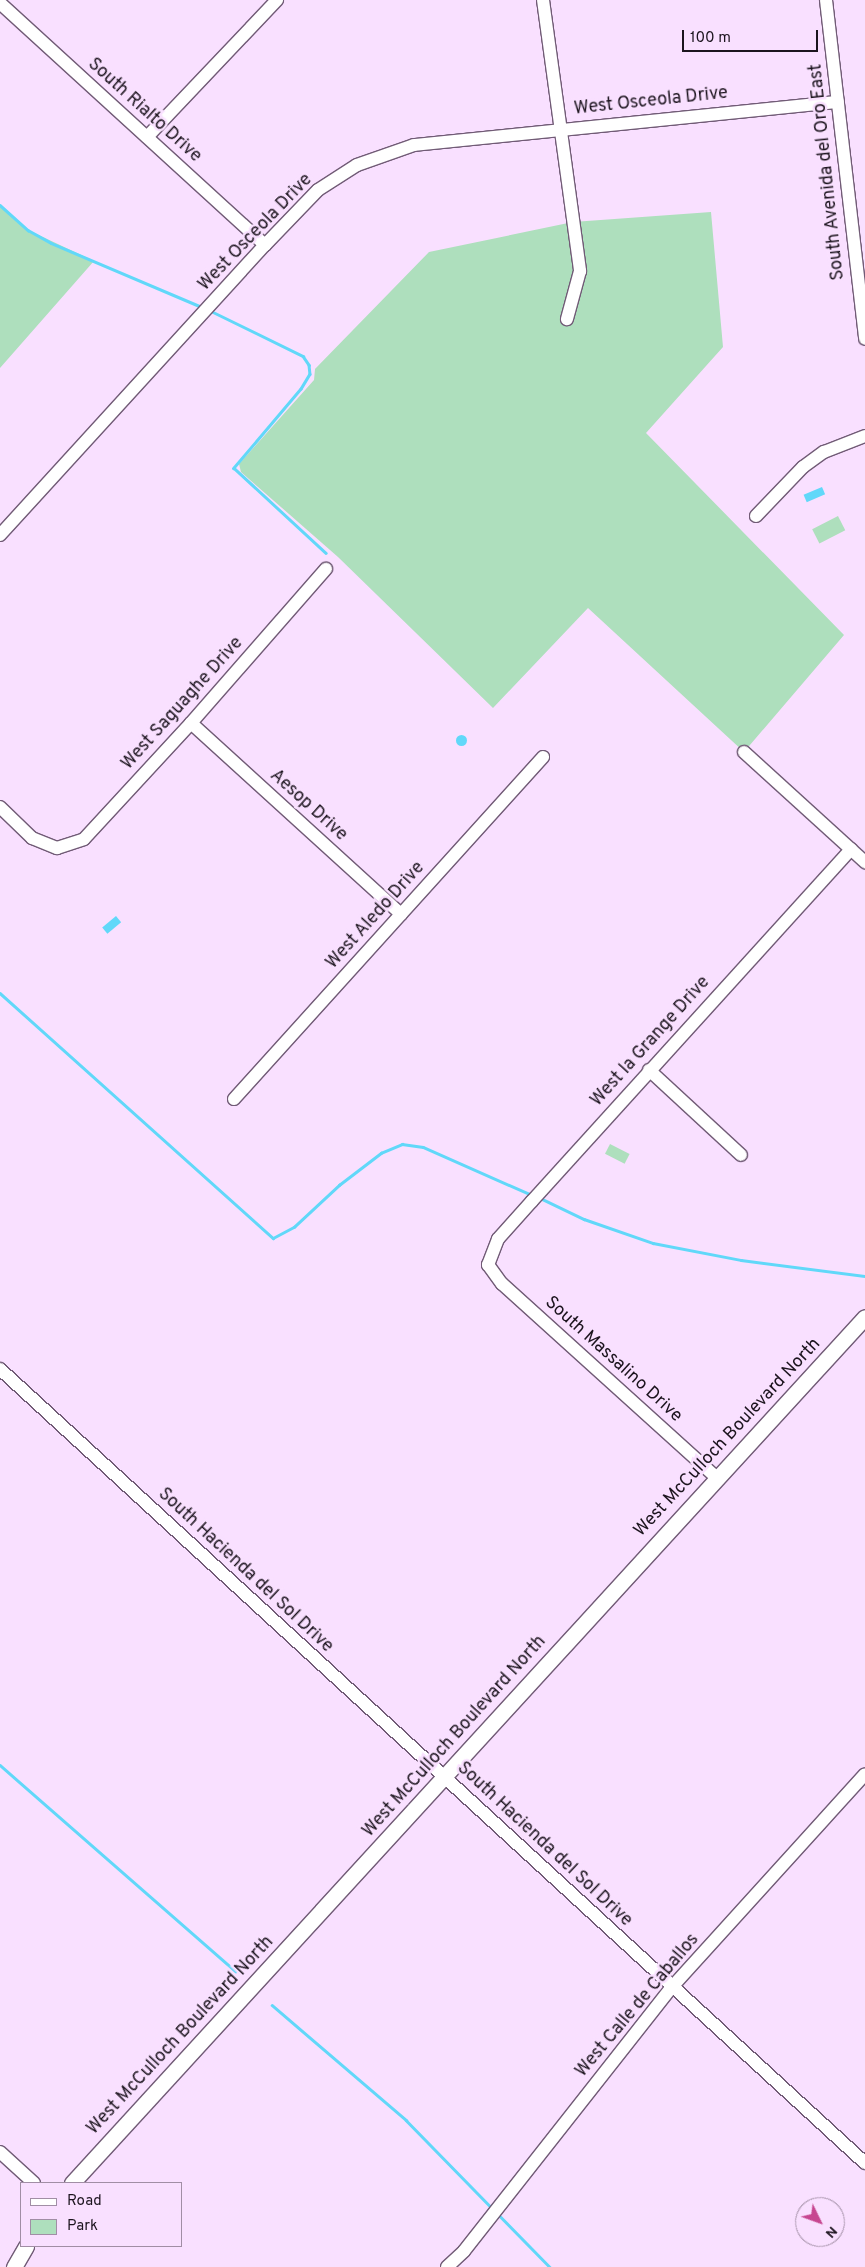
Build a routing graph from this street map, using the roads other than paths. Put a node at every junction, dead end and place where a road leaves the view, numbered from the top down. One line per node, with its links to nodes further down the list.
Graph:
1 (277, 0): 7 (street)
2 (543, 0): 6 (street)
3 (826, 0): 5 (street, South Avenida del Oro East)
4 (0, 3): 7 (street, South Rialto Drive)
5 (838, 102): 6 (street, West Osceola Drive); 9 (street, South Avenida del Oro East)
6 (558, 129): 8 (street, West Osceola Drive); 10 (street)
7 (147, 137): 8 (street, South Rialto Drive)
8 (265, 245): 14 (street, West Osceola Drive)
9 (860, 269): 11 (street, South Avenida del Oro East)
10 (567, 319)
11 (865, 339)
12 (865, 436): 13 (street)
13 (756, 516)
14 (0, 535)
15 (326, 569): 16 (street, West Saguaghe Drive)
16 (191, 723): 19 (street, West Saguaghe Drive); 22 (street, Aesop Drive)
17 (744, 752): 20 (street)
18 (543, 757): 22 (street, West Aledo Drive)
19 (0, 807)
20 (851, 849): 21 (street); 23 (street, West la Grange Drive)
21 (865, 862)
22 (401, 914): 24 (street, West Aledo Drive)
23 (649, 1070): 25 (street); 26 (street, West la Grange Drive)
24 (234, 1099)
25 (741, 1155)
26 (488, 1266): 29 (street, South Massalino Drive)
27 (865, 1317): 29 (main road, West McCulloch Boulevard North)
28 (0, 1369): 31 (street, South Hacienda del Sol Drive)
29 (717, 1478): 31 (main road, West McCulloch Boulevard North)
30 (865, 1774): 32 (street, West Calle de Caballos)
31 (444, 1777): 32 (street, South Hacienda del Sol Drive); 36 (main road, West McCulloch Boulevard North)
32 (672, 1987): 34 (street, South Hacienda del Sol Drive); 39 (street, West Calle de Caballos)
33 (0, 2152): 35 (street)
34 (865, 2164)
35 (33, 2182)
36 (73, 2182)
37 (25, 2247): 38 (main road)
38 (14, 2267)
39 (447, 2267)

